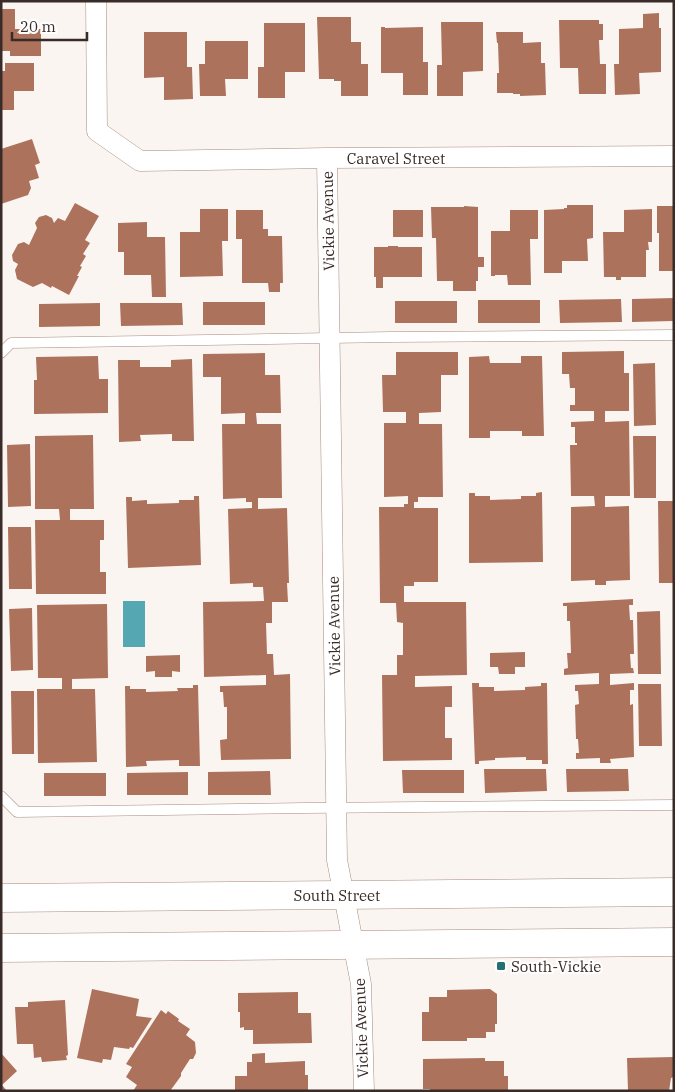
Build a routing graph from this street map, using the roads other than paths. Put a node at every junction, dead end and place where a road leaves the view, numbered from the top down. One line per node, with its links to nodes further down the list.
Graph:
1 (96, 1): 3 (street, Caravel Street)
2 (674, 156): 3 (street, Caravel Street)
3 (327, 158): 5 (street, Vickie Avenue)
4 (674, 335): 5 (lane)
5 (330, 338): 6 (lane); 9 (street, Vickie Avenue)
6 (1, 353)
7 (1, 796): 9 (lane)
8 (674, 806): 9 (lane)
9 (336, 808): 11 (street, Vickie Avenue)
10 (674, 892): 11 (main road, South Street)
11 (344, 895): 12 (main road, South Street); 14 (street, Vickie Avenue)
12 (1, 898)
13 (674, 942): 14 (main road)
14 (353, 944): 15 (main road); 16 (street, Vickie Avenue)
15 (1, 948)
16 (364, 1091)

